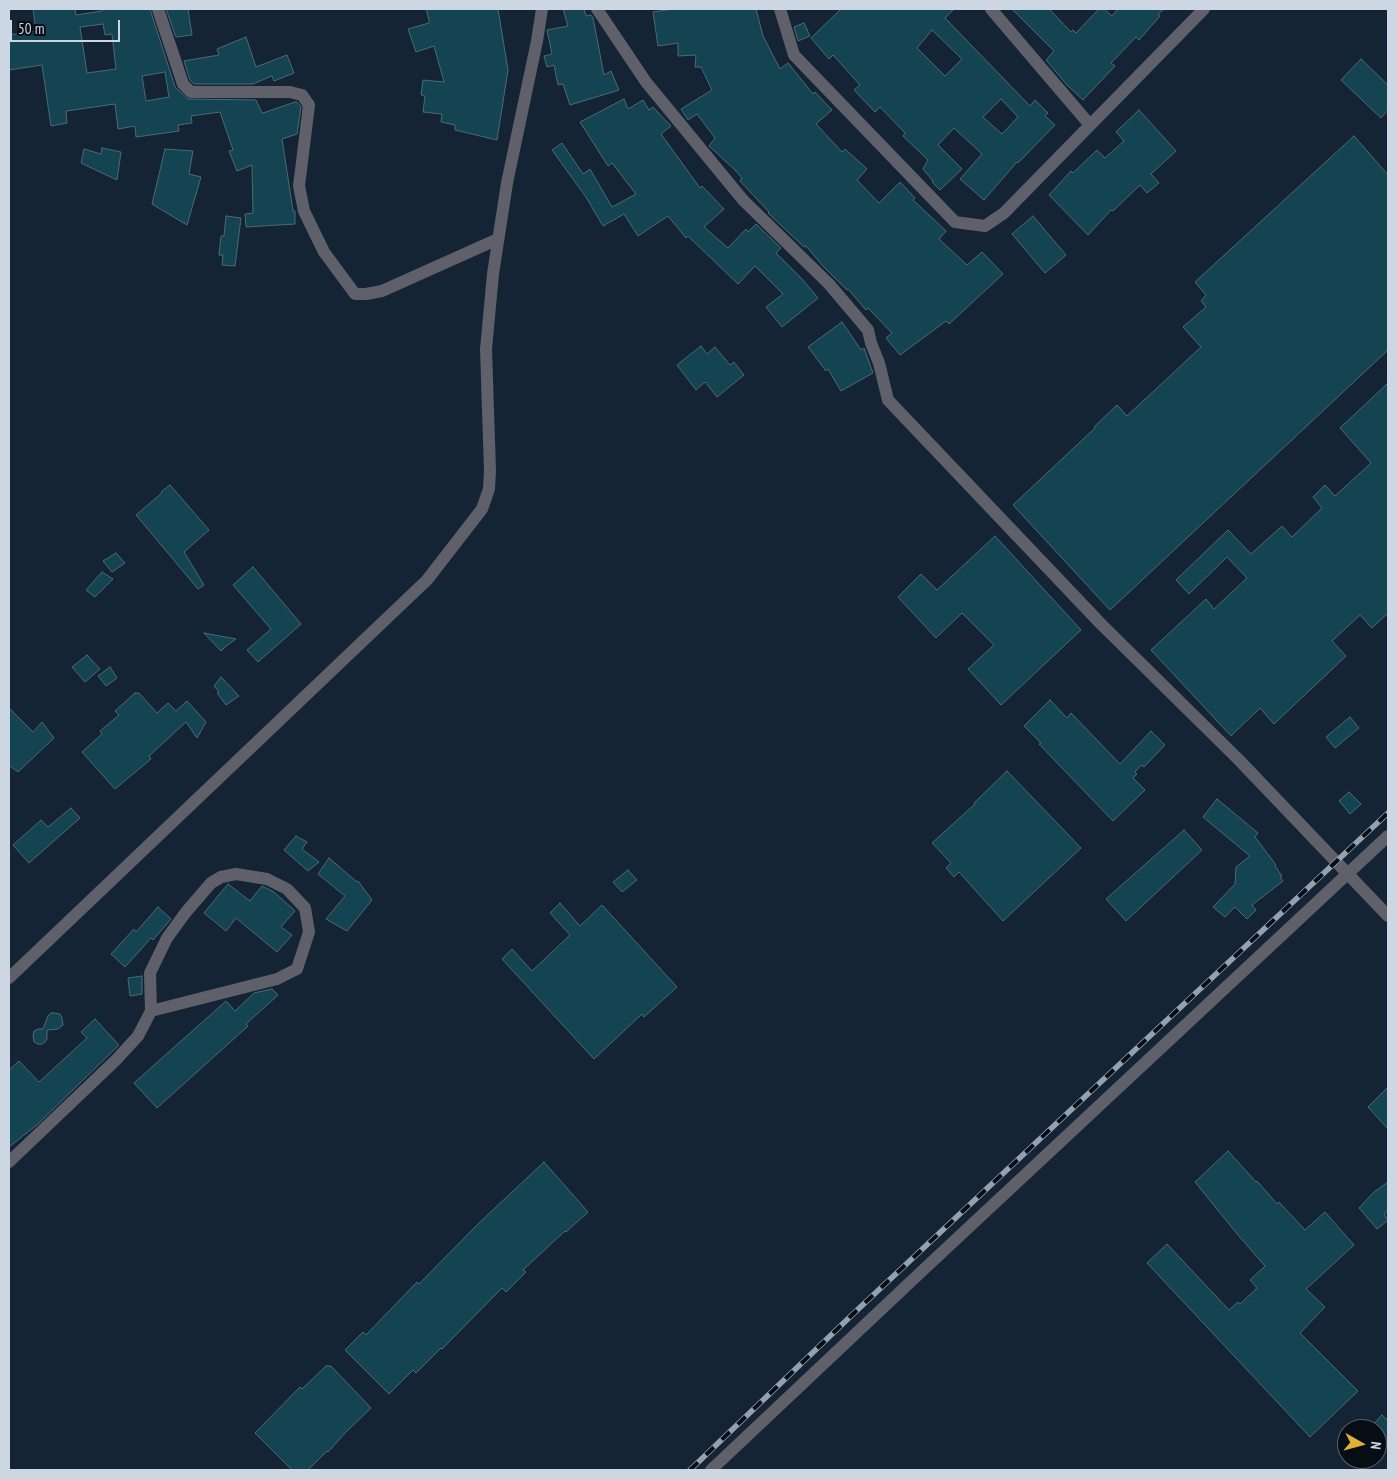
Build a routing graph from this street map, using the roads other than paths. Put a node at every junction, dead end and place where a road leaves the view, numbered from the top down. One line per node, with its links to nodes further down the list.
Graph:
1 (158, 9): 8 (street)
2 (542, 9): 8 (street)
3 (597, 9): 10 (street)
4 (780, 9): 7 (street)
5 (991, 9): 7 (street)
6 (1204, 9): 7 (street)
7 (1090, 125)
8 (498, 238): 12 (street)
9 (1388, 836): 10 (street)
10 (1347, 875): 11 (street); 15 (street)
11 (1388, 916)
12 (9, 978)
13 (152, 1011): 13 (street); 14 (street)
14 (9, 1162)
15 (711, 1470)

